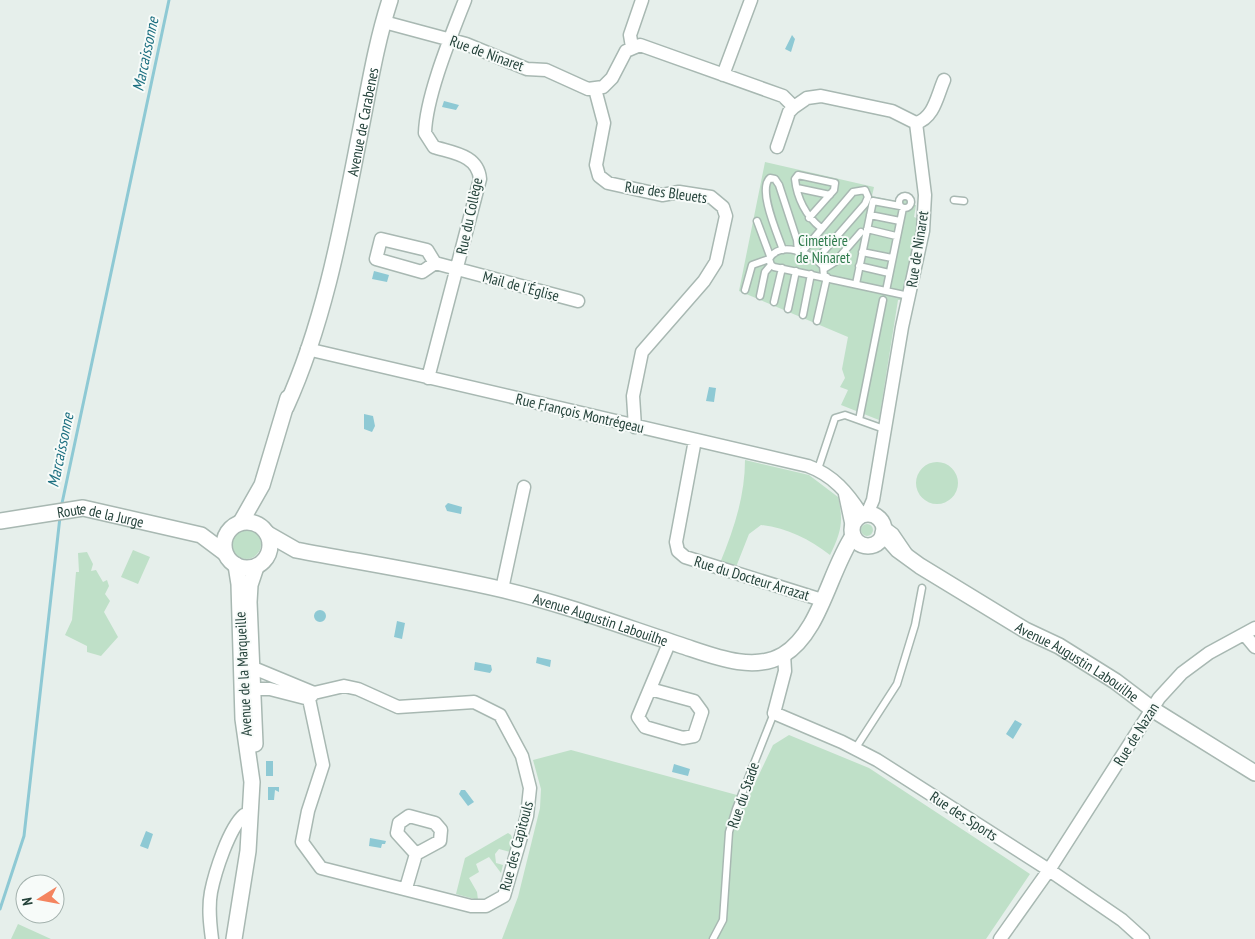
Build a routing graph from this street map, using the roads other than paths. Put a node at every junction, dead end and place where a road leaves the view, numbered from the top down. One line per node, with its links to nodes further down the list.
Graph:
1 (390, 0): 5 (street, Avenue de Carabenes)
2 (465, 0): 6 (street, Rue du Collège)
3 (642, 0): 7 (street)
4 (751, 0): 8 (street)
5 (384, 22): 6 (street, Rue de Ninaret); 25 (street, Avenue de Carabenes)
6 (449, 39): 10 (street, Rue de Ninaret); 35 (street, Rue du Collège)
7 (632, 47): 8 (street); 10 (street)
8 (723, 75): 11 (street)
9 (944, 80): 12 (street)
10 (595, 89): 55 (street, Rue des Bleuets)
11 (794, 107): 12 (street); 13 (street)
12 (916, 123): 44 (street, Rue de Ninaret)
13 (777, 147)
14 (797, 188): 15 (lane); 15 (lane); 19 (lane)
15 (830, 195): 19 (lane)
16 (954, 200): 17 (lane)
17 (964, 201)
18 (870, 215): 21 (lane); 21 (lane); 23 (lane)
19 (809, 218): 22 (lane)
20 (757, 220): 31 (lane)
21 (900, 221): 24 (lane)
22 (821, 228): 27 (lane); 30 (lane)
23 (864, 231): 24 (lane); 28 (lane); 39 (lane)
24 (896, 236): 29 (lane)
25 (336, 244): 51 (street, Avenue de Carabenes); 53 (street, Avenue de Carabenes)
26 (783, 250): 27 (lane); 27 (lane); 31 (lane)
27 (800, 252): 30 (lane)
28 (862, 252): 29 (lane); 33 (lane)
29 (892, 258): 37 (lane)
30 (816, 259): 39 (lane)
31 (770, 260): 34 (lane); 41 (lane); 43 (lane)
32 (435, 263): 35 (street, Mail de l'Église)
33 (859, 266): 37 (lane); 40 (lane)
34 (782, 268): 36 (lane); 47 (lane)
35 (457, 269): 46 (street, Mail de l'Église); 52 (street, Rue du Collège)
36 (796, 271): 38 (lane); 48 (lane)
37 (889, 273): 42 (lane)
38 (811, 274): 39 (lane); 49 (lane)
39 (825, 274): 40 (lane); 50 (lane)
40 (856, 284): 42 (lane)
41 (745, 290)
42 (886, 291): 44 (lane)
43 (760, 296)
44 (909, 296): 56 (street, Rue de Ninaret)
45 (883, 300): 54 (lane)
46 (578, 301)
47 (774, 302)
48 (788, 309)
49 (803, 316)
50 (817, 321)
51 (307, 349): 52 (street, Rue François Montrégeau); 53 (street, Avenue de Carabenes)
52 (428, 378): 55 (street, Rue François Montrégeau)
53 (286, 407): 59 (street, Avenue de Carabenes)
54 (859, 420): 56 (lane); 58 (lane)
55 (635, 427): 57 (street, Rue François Montrégeau)
56 (884, 429): 63 (street, Rue de Ninaret)
57 (694, 440): 58 (street, Rue François Montrégeau); 73 (street, Rue du Docteur Arrazat)
58 (818, 469): 63 (street, Rue François Montrégeau)
59 (262, 485): 62 (street, Avenue de Carabenes); 64 (street, Avenue de Carabenes)
60 (524, 487): 72 (street)
61 (0, 521): 65 (street, Route de la Jurge)
62 (235, 525): 64 (street); 65 (street, Route de la Jurge); 67 (street)
63 (868, 529): 68 (street, Avenue Augustin Labouilhe); 68 (lane); 73 (street, Avenue Augustin Labouilhe)
64 (266, 531): 66 (street, Avenue Augustin Labouilhe); 69 (street)
65 (200, 535): 67 (street, Route de la Jurge)
66 (296, 550): 69 (street, Avenue Augustin Labouilhe); 72 (street, Avenue Augustin Labouilhe)
67 (225, 553): 70 (street)
68 (912, 560): 82 (street, Avenue Augustin Labouilhe)
69 (261, 563): 70 (street); 78 (street, Avenue de la Marqueille)
70 (236, 565): 79 (street, Avenue de la Marqueille)
71 (922, 588): 84 (lane)
72 (502, 590): 75 (street, Avenue Augustin Labouilhe)
73 (822, 600): 77 (street, Avenue Augustin Labouilhe)
74 (1250, 631): 76 (street); 82 (street, Rue de Nazan)
75 (670, 641): 77 (street, Avenue Augustin Labouilhe); 80 (street)
76 (1255, 647)
77 (784, 654): 83 (street, Rue du Stade)
78 (251, 667): 79 (street, Avenue de la Marqueille); 81 (street)
79 (248, 686): 81 (street, Rue des Capitouls); 86 (street, Avenue de la Marqueille)
80 (650, 688): 80 (street)
81 (311, 696): 89 (street, Rue des Capitouls); 89 (street, Rue des Capitouls)
82 (1152, 709): 85 (street, Avenue Augustin Labouilhe); 88 (street, Rue de Nazan)
83 (774, 713): 84 (street, Rue des Sports); 92 (lane, Rue du Stade)
84 (855, 749): 88 (street, Rue des Sports)
85 (1255, 773)
86 (250, 815): 90 (street); 91 (street, Avenue de la Marqueille)
87 (416, 854): 89 (street)
88 (1049, 870): 93 (street, Rue de Nazan); 94 (street, Rue des Sports)
89 (406, 888)
90 (212, 939)
91 (234, 939)
92 (713, 939)
93 (1000, 939)
94 (1142, 939)

